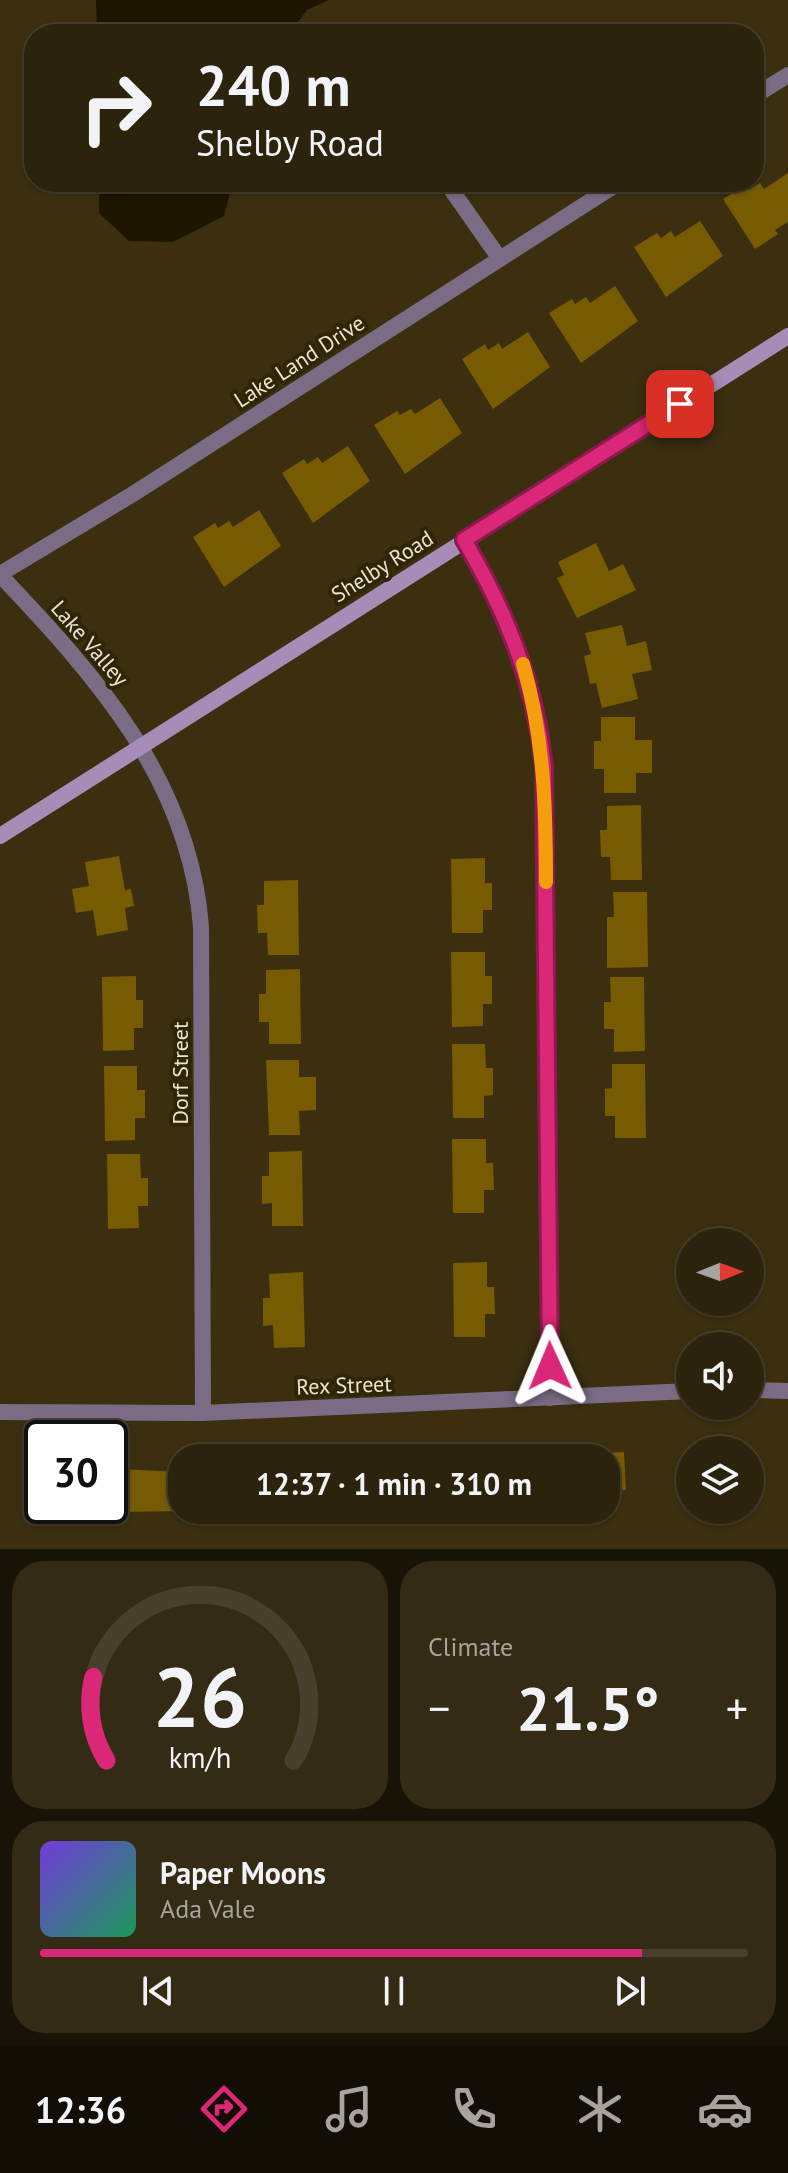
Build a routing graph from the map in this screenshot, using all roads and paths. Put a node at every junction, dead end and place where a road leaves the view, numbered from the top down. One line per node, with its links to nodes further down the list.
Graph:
1 (788, 75): 2 (street)
2 (764, 90)
3 (453, 192): 5 (street)
4 (604, 192): 5 (street, Lake Land Drive)
5 (500, 259): 8 (street, Lake Land Drive)
6 (788, 336): 7 (street, Shelby Road)
7 (464, 540): 9 (street, Shelby Road); 14 (street)
8 (0, 575): 9 (street, Lake Valley)
9 (139, 745): 10 (street, Shelby Road); 16 (street, Dorf Street)
10 (0, 836)
11 (764, 1390): 12 (street)
12 (788, 1391)
13 (676, 1392): 14 (street, Rex Street)
14 (550, 1398): 16 (street, Rex Street)
15 (0, 1412): 16 (street, Rex Street)
16 (203, 1413)

